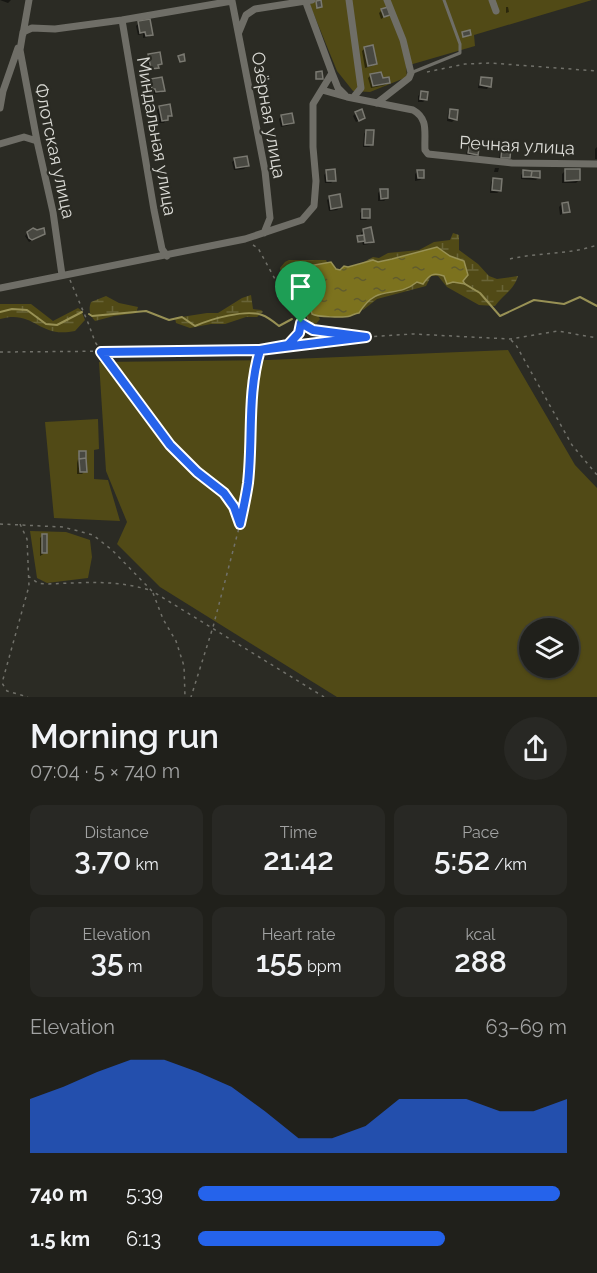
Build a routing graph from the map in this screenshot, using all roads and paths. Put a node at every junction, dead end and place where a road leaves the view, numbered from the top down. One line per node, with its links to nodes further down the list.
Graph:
1 (29, 0): 11 (street)
2 (305, 0): 3 (street); 12 (street); 15 (street)
3 (312, 0)
4 (349, 0): 19 (street)
5 (387, 0): 16 (street)
6 (444, 0): 16 (lane)
7 (492, 0): 9 (street)
8 (232, 1): 10 (street); 12 (street, Озёрная улица)
9 (496, 11)
10 (122, 20): 11 (street); 28 (street, Миндальная улица)
11 (24, 32): 17 (street); 22 (street, Флотская улица)
12 (238, 35): 25 (street, Озёрная улица)
13 (597, 71): 14 (path)
14 (428, 72)
15 (332, 73): 18 (street); 19 (street)
16 (411, 73): 20 (street)
17 (2, 90): 21 (street)
18 (322, 90): 19 (street); 25 (street)
19 (350, 98): 20 (street)
20 (377, 103): 24 (street, Речная улица)
21 (0, 108)
22 (37, 141): 23 (street); 30 (street, Флотская улица)
23 (0, 144)
24 (597, 164)
25 (264, 233): 26 (street)
26 (245, 239): 28 (street); 32 (path)
27 (597, 245): 29 (path)
28 (167, 256): 30 (street)
29 (510, 259)
30 (62, 275): 31 (street); 39 (path)
31 (0, 288)
32 (301, 323): 33 (path); 36 (path)
33 (366, 337): 35 (path); 36 (path)
34 (597, 338): 35 (path)
35 (510, 339): 40 (path)
36 (288, 345): 37 (path)
37 (260, 350): 39 (path); 43 (path)
38 (0, 352): 39 (path)
39 (101, 352): 43 (path)
40 (597, 475)
41 (0, 524): 42 (path)
42 (20, 524): 44 (path); 45 (path)
43 (240, 524): 46 (path)
44 (28, 576): 45 (path); 47 (path)
45 (152, 591): 46 (path); 48 (path)
46 (213, 627): 49 (path); 50 (path)
47 (28, 697)
48 (185, 697)
49 (191, 697)
50 (324, 697)

